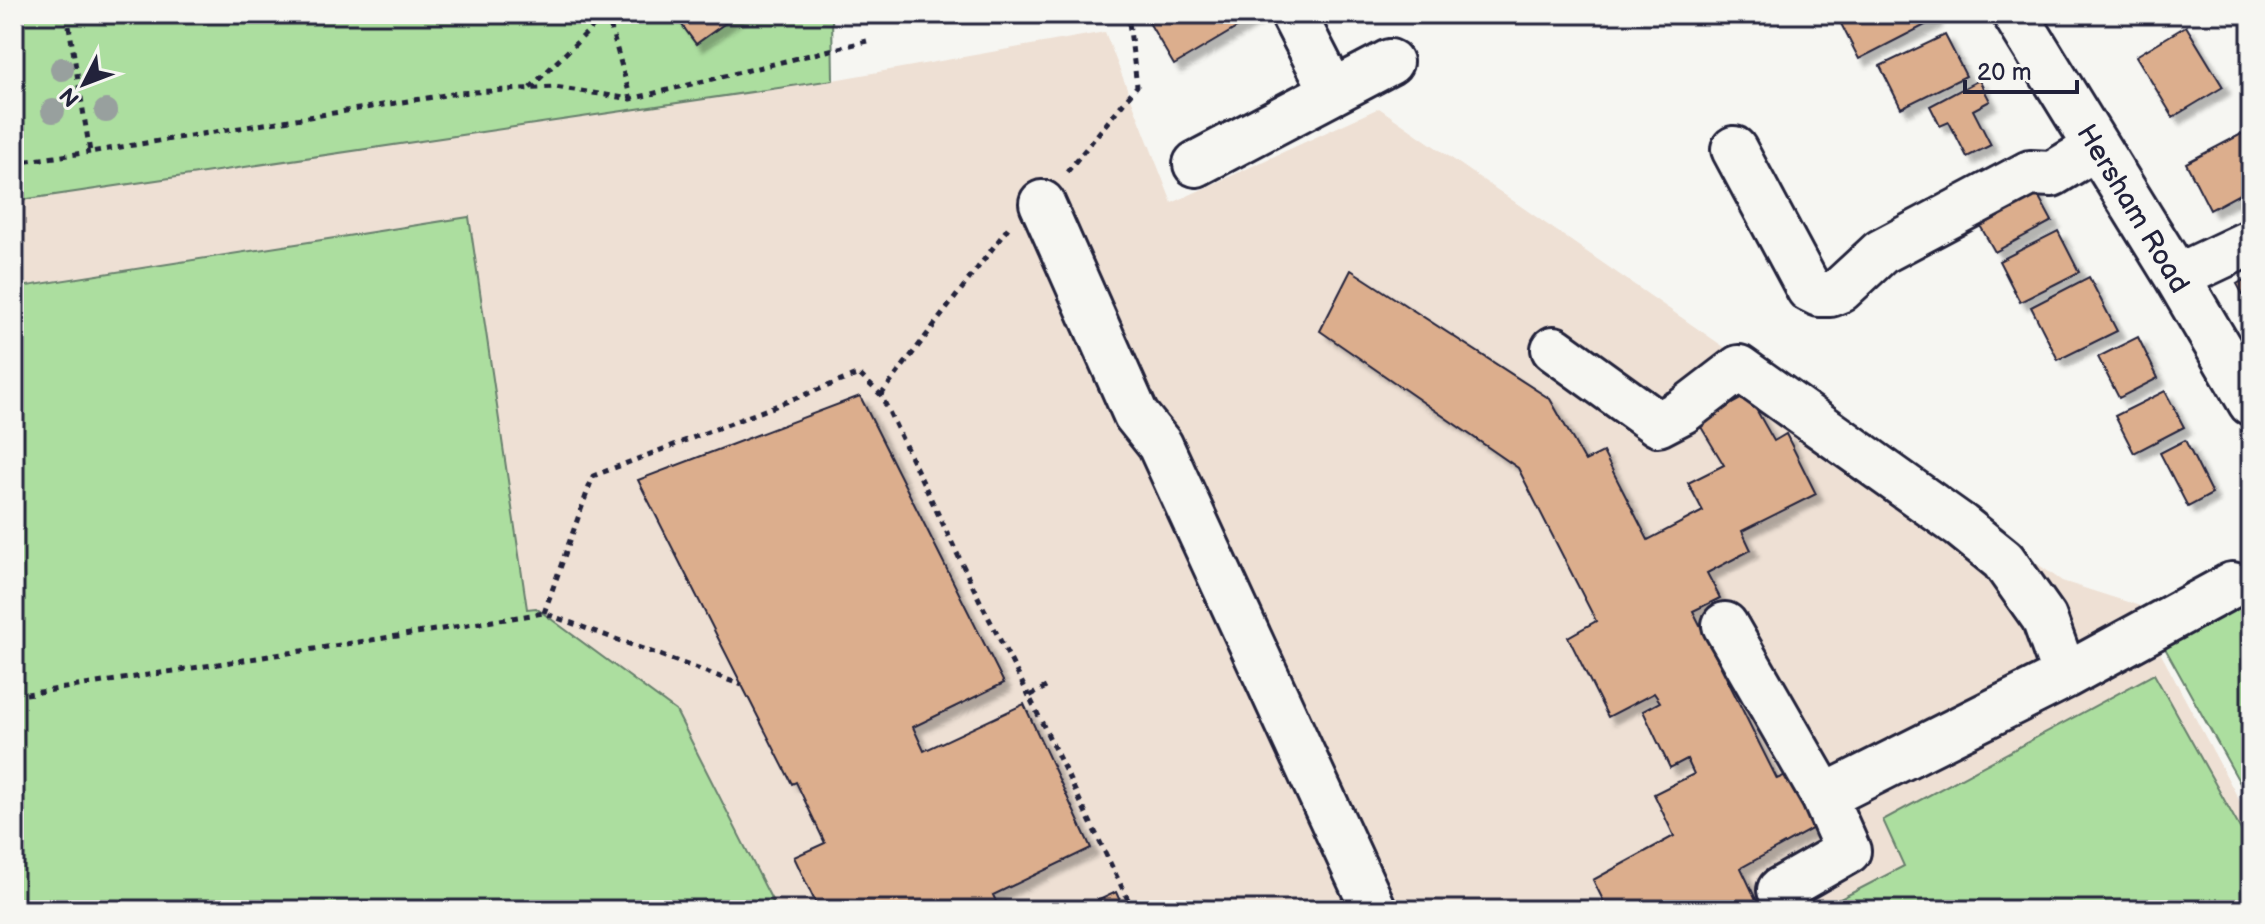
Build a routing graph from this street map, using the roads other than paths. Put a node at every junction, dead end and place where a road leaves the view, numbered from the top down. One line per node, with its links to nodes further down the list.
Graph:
1 (1293, 14): 4 (street)
2 (2015, 14): 5 (street, Hersham Road)
3 (1390, 62): 4 (street)
4 (1333, 92): 7 (street)
5 (2097, 147): 6 (street); 10 (street, Hersham Road)
6 (1734, 149)
7 (1196, 164)
8 (1042, 203): 18 (street)
9 (2251, 242): 10 (street)
10 (2177, 277): 12 (street, Hersham Road)
11 (1554, 349): 15 (street)
12 (2251, 403)
13 (2232, 585): 15 (street)
14 (1725, 625): 16 (street)
15 (2065, 676): 16 (street)
16 (1824, 797): 17 (street)
17 (1780, 890)
18 (1374, 910)

